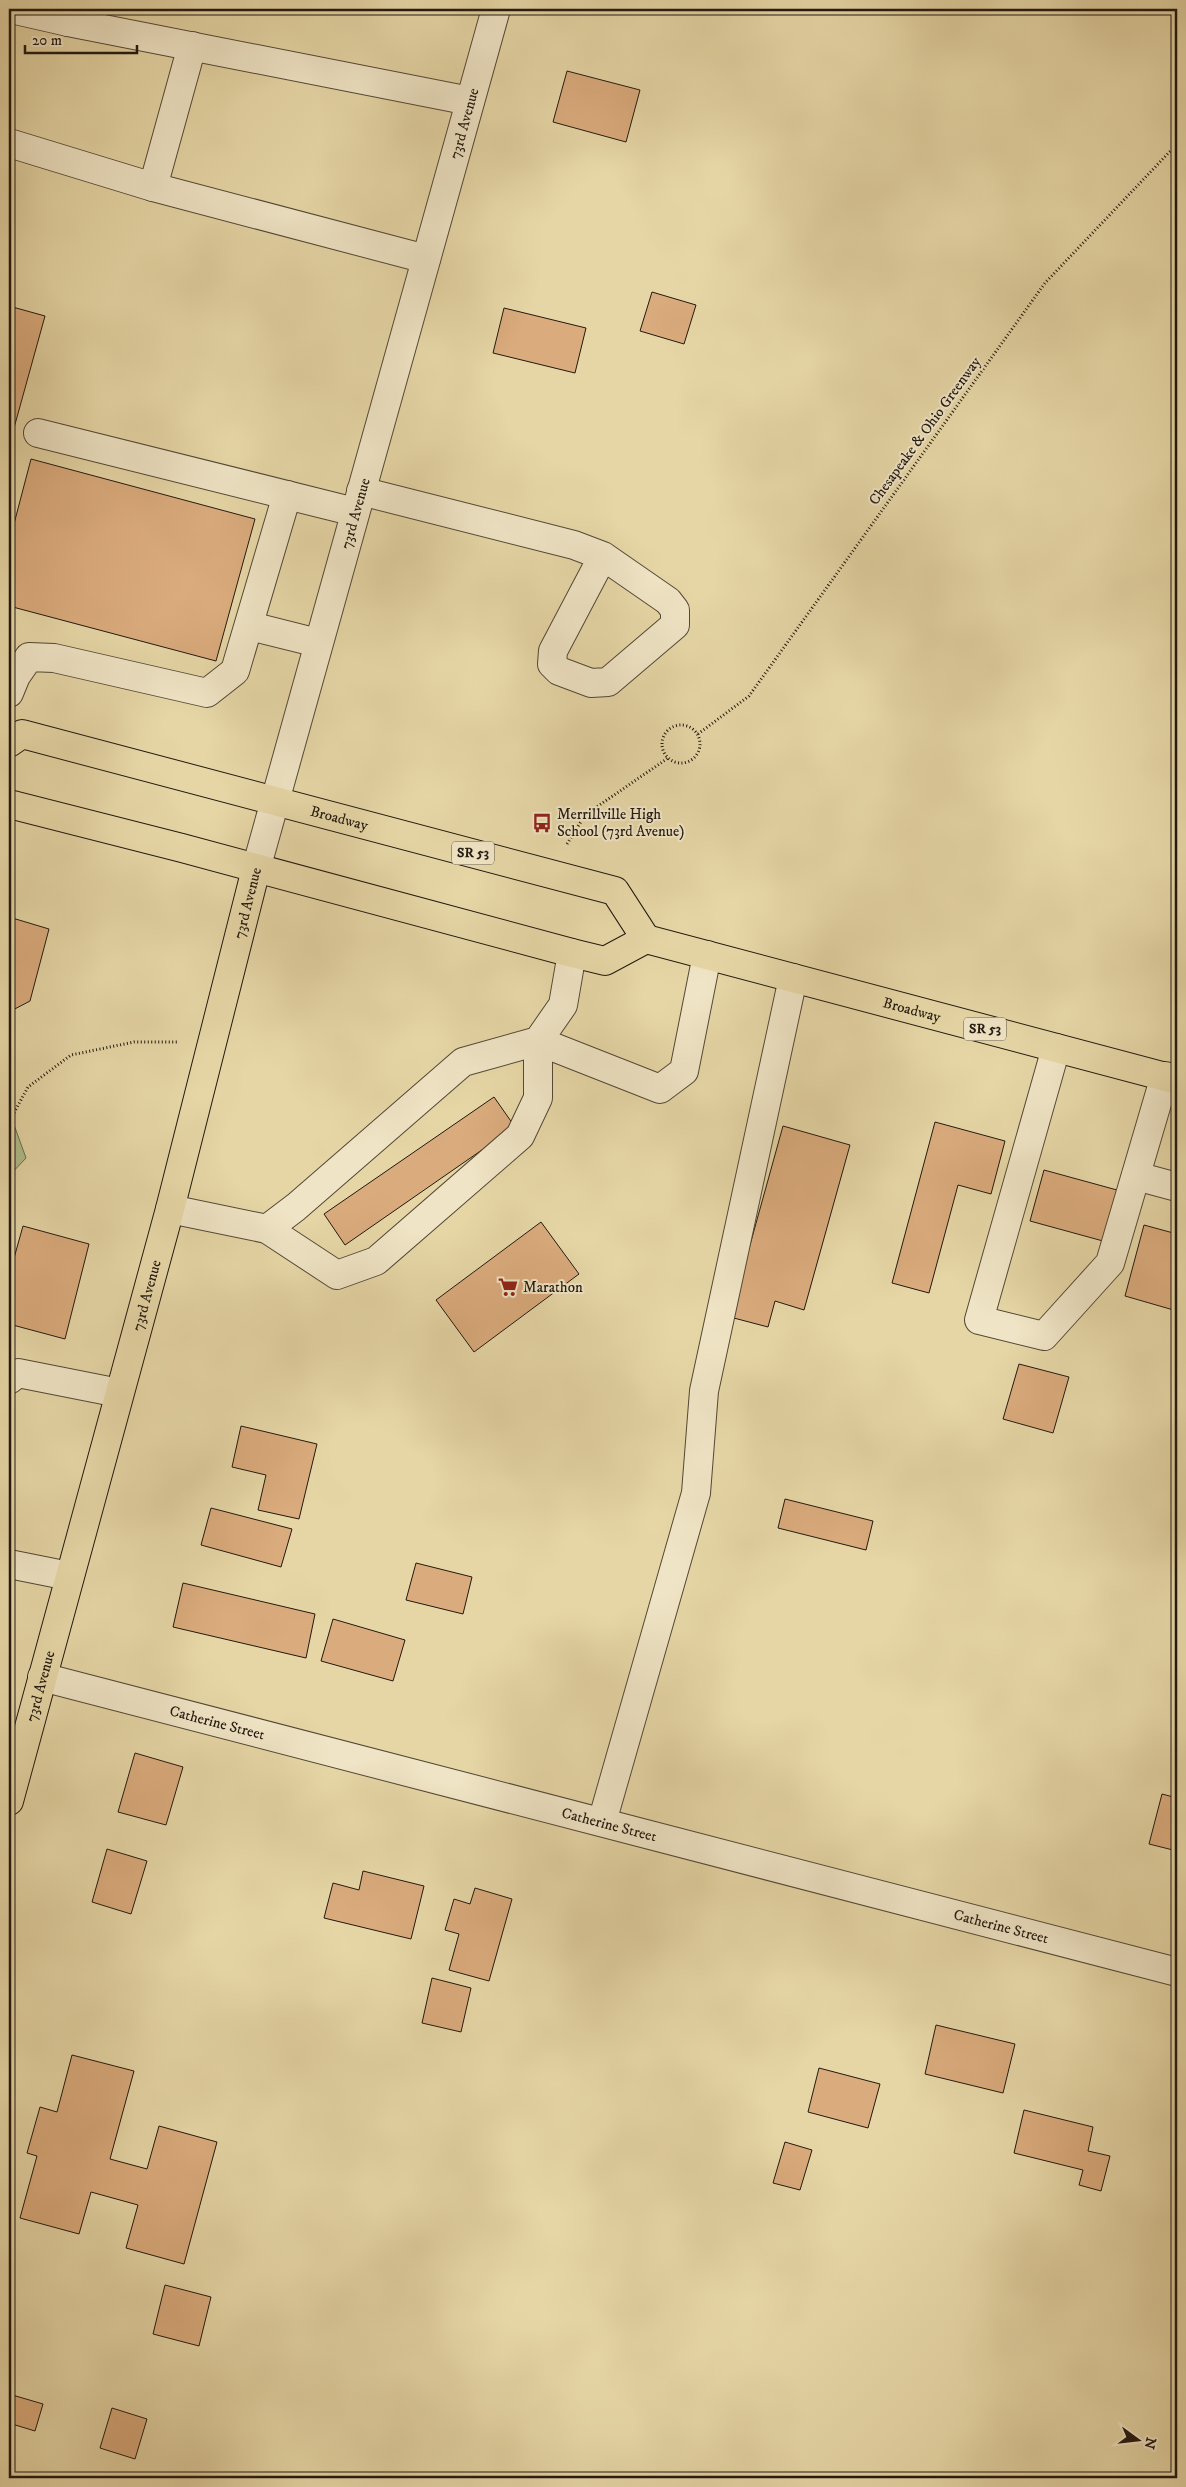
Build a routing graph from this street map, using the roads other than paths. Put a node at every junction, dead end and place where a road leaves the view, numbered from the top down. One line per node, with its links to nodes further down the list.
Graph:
1 (11, 9): 3 (street)
2 (492, 10): 5 (street, 73rd Avenue)
3 (70, 15): 4 (street)
4 (192, 46): 5 (street); 7 (street)
5 (470, 101): 8 (street, 73rd Avenue)
6 (9, 143): 7 (street)
7 (153, 187): 8 (street)
8 (426, 259): 11 (street, 73rd Avenue)
9 (38, 433): 10 (street)
10 (287, 495): 11 (street); 13 (street)
11 (358, 502): 12 (street); 14 (street, 73rd Avenue)
12 (603, 556): 12 (street)
13 (250, 626): 14 (street); 15 (street)
14 (318, 643): 18 (street, 73rd Avenue)
15 (19, 654): 16 (street)
16 (9, 693)
17 (9, 743): 18 (main road, Broadway / SR 53)
18 (275, 800): 20 (street, 73rd Avenue); 21 (main road, Broadway / SR 53)
19 (9, 804): 20 (main road)
20 (256, 869): 22 (main road); 30 (main road, 73rd Avenue)
21 (646, 939): 22 (main road); 23 (main road, Broadway / SR 53)
22 (572, 954): 25 (street)
23 (707, 955): 24 (main road, Broadway / SR 53); 25 (street)
24 (794, 978): 26 (main road, Broadway / SR 53); 38 (street)
25 (538, 1040): 31 (street); 31 (street)
26 (1056, 1048): 27 (main road, Broadway / SR 53); 28 (street)
27 (1171, 1078): 28 (street)
28 (1136, 1176): 29 (street)
29 (1177, 1187)
30 (170, 1209): 31 (street); 33 (main road, 73rd Avenue)
31 (267, 1228)
32 (9, 1380): 33 (street)
33 (119, 1393): 35 (main road, 73rd Avenue)
34 (9, 1564): 35 (street)
35 (70, 1576): 36 (main road, 73rd Avenue)
36 (42, 1677): 37 (main road, 73rd Avenue); 38 (street, Catherine Street)
37 (9, 1801)
38 (602, 1822): 39 (street, Catherine Street)
39 (1177, 1972)

